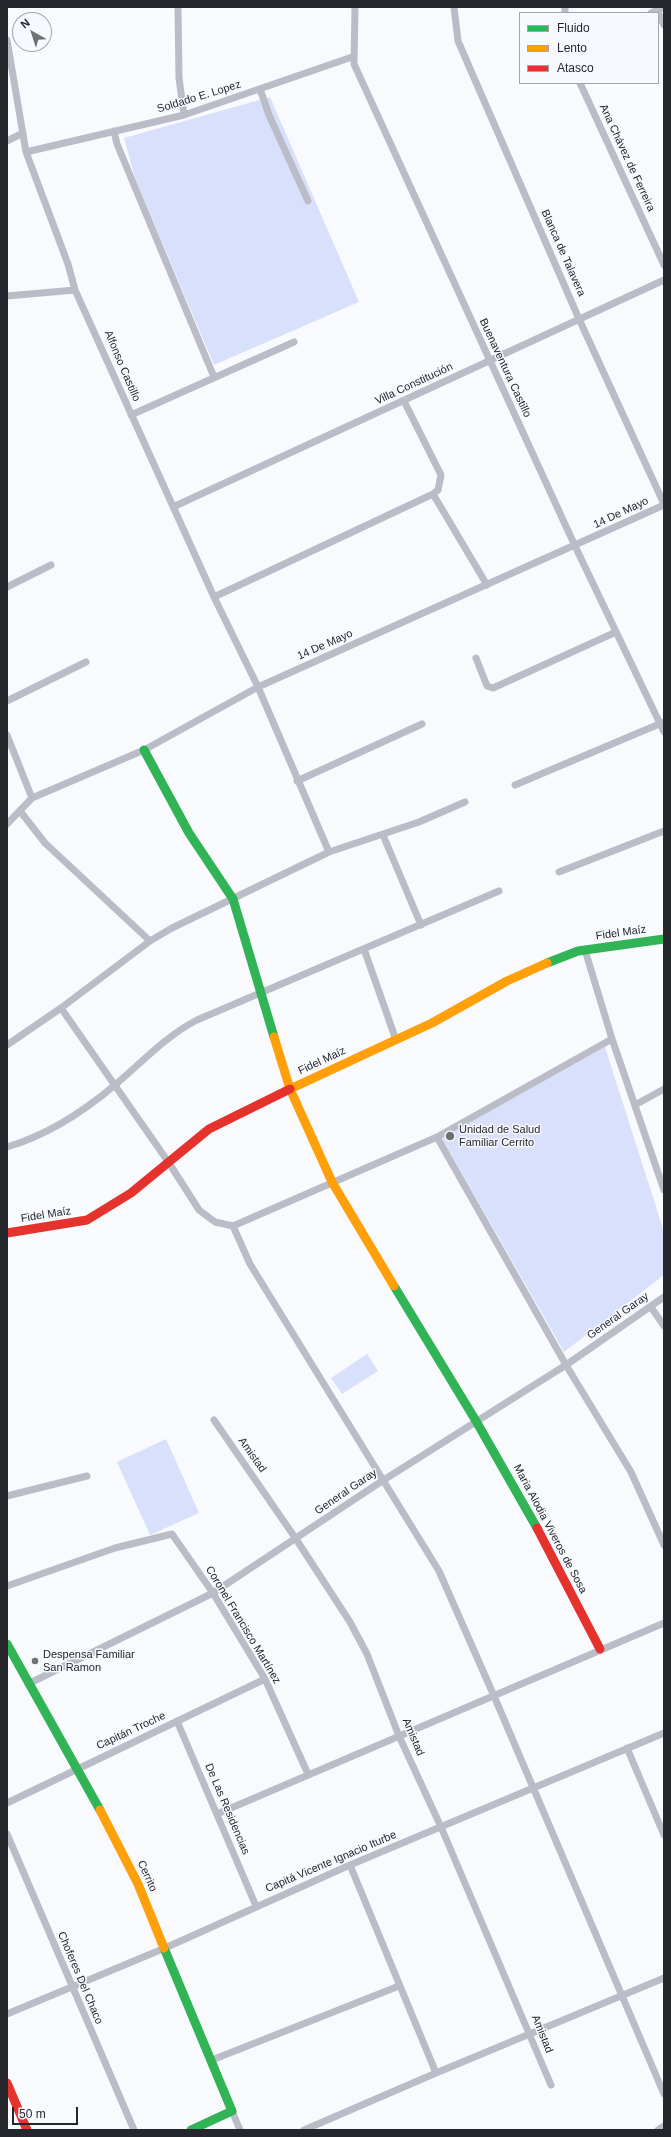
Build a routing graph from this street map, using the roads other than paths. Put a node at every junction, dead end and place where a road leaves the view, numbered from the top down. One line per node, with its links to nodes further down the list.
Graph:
1 (178, 7): 10 (street)
2 (355, 7): 7 (street, Buenaventura Castillo)
3 (454, 7): 20 (street, Blanca de Talavera)
4 (659, 14): 5 (street)
5 (664, 25)
6 (7, 40): 12 (street, Alfonso Castillo)
7 (352, 57): 9 (street, Soldado E. Lopez); 22 (street, Buenaventura Castillo)
8 (580, 84): 16 (street, Ana Chávez de Ferreira)
9 (260, 89): 10 (street, Soldado E. Lopez); 15 (street)
10 (184, 115): 11 (street, Soldado E. Lopez)
11 (114, 131): 14 (street, Soldado E. Lopez); 23 (street)
12 (23, 133): 13 (street); 14 (street, Alfonso Castillo)
13 (7, 141)
14 (26, 152): 18 (street, Alfonso Castillo)
15 (308, 201)
16 (664, 265)
17 (664, 280): 20 (street, Villa Constitución)
18 (76, 290): 19 (street); 25 (street, Alfonso Castillo)
19 (7, 296)
20 (579, 319): 22 (street, Villa Constitución); 27 (street, Blanca de Talavera)
21 (294, 342): 23 (street)
22 (489, 360): 24 (street, Villa Constitución); 29 (street, Buenaventura Castillo)
23 (214, 377): 25 (street)
24 (404, 401): 26 (street); 28 (street, Villa Constitución)
25 (131, 415): 28 (street, Alfonso Castillo)
26 (433, 494): 31 (street); 33 (street)
27 (664, 505): 29 (street, 14 De Mayo)
28 (173, 507): 33 (street, Alfonso Castillo)
29 (575, 546): 31 (street, 14 De Mayo); 34 (street, Buenaventura Castillo)
30 (51, 564): 32 (street)
31 (487, 585): 37 (street, 14 De Mayo)
32 (7, 587)
33 (214, 597): 37 (street, Alfonso Castillo)
34 (616, 632): 35 (street); 39 (street, Buenaventura Castillo)
35 (476, 658)
36 (86, 662): 38 (street)
37 (258, 687): 43 (street, 14 De Mayo); 44 (street, Alfonso Castillo)
38 (7, 701)
39 (662, 723): 41 (street, Buenaventura Castillo); 45 (street)
40 (422, 724): 44 (street)
41 (664, 732)
42 (7, 735): 46 (street)
43 (144, 750): 46 (street, 14 De Mayo); 55 (street, Maria Alodia Viveros de Sosa)
44 (297, 781): 52 (street, Alfonso Castillo)
45 (515, 785)
46 (32, 798): 48 (street, 14 De Mayo)
47 (465, 802): 51 (street)
48 (20, 811): 49 (street, 14 De Mayo); 58 (street)
49 (7, 824)
50 (664, 830): 53 (street)
51 (383, 835): 52 (street); 56 (street)
52 (329, 852): 55 (street)
53 (559, 872)
54 (499, 891): 56 (street)
55 (233, 899): 58 (street); 61 (street, Maria Alodia Viveros de Sosa)
56 (421, 925): 59 (street)
57 (664, 939): 60 (street, Fidel Maíz)
58 (150, 941): 62 (street)
59 (364, 949): 61 (street); 63 (street)
60 (585, 950): 63 (street, Fidel Maíz); 64 (street)
61 (260, 993): 66 (street); 67 (street, Maria Alodia Viveros de Sosa)
62 (61, 1008): 65 (street); 66 (street)
63 (396, 1040): 67 (street, Fidel Maíz)
64 (612, 1040): 69 (street); 70 (street)
65 (7, 1045)
66 (114, 1086): 71 (street); 72 (street)
67 (290, 1089): 72 (street, Fidel Maíz); 73 (street, Maria Alodia Viveros de Sosa)
68 (664, 1089): 69 (street)
69 (635, 1105): 74 (street)
70 (437, 1137): 73 (street); 80 (street)
71 (7, 1147)
72 (169, 1163): 75 (street); 76 (street, Fidel Maíz)
73 (332, 1182): 75 (street); 82 (street, Maria Alodia Viveros de Sosa)
74 (664, 1190)
75 (233, 1226): 84 (street)
76 (7, 1233)
77 (664, 1298): 78 (street, General Garay)
78 (651, 1307): 79 (street); 80 (street, General Garay)
79 (664, 1326)
80 (566, 1365): 82 (street, General Garay); 87 (street)
81 (214, 1420): 86 (street, Amistad)
82 (476, 1421): 84 (street, General Garay); 92 (street, Maria Alodia Viveros de Sosa)
83 (87, 1476): 85 (street)
84 (382, 1481): 86 (street, General Garay); 95 (street)
85 (7, 1496)
86 (296, 1539): 89 (street, General Garay); 98 (street, Amistad)
87 (664, 1545)
88 (7, 1586): 89 (street, Coronel Francisco Martínez)
89 (213, 1592): 93 (street, Coronel Francisco Martínez); 94 (street, General Garay)
90 (664, 1622): 92 (street)
91 (7, 1644): 94 (street, Cerrito)
92 (600, 1649): 95 (street)
93 (264, 1679): 96 (street, Capitán Troche); 101 (street, Coronel Francisco Martínez)
94 (28, 1684): 100 (street, Cerrito)
95 (494, 1696): 98 (street); 102 (street)
96 (177, 1722): 100 (street, Capitán Troche); 104 (street, De Las Residencias)
97 (664, 1733): 99 (street, Capitá Vicente Ignacio Iturbe)
98 (399, 1736): 101 (street); 105 (street, Amistad)
99 (627, 1748): 102 (street, Capitá Vicente Ignacio Iturbe); 107 (street)
100 (78, 1768): 103 (street, Capitán Troche); 110 (street, Cerrito)
101 (308, 1774): 104 (street)
102 (533, 1789): 105 (street, Capitá Vicente Ignacio Iturbe); 114 (street)
103 (7, 1803)
104 (217, 1814): 109 (street, De Las Residencias)
105 (441, 1827): 108 (street, Capitá Vicente Ignacio Iturbe); 116 (street, Amistad)
106 (7, 1834): 113 (street, Choferes Del Chaco)
107 (664, 1835)
108 (350, 1865): 109 (street, Capitá Vicente Ignacio Iturbe); 112 (street)
109 (256, 1906): 110 (street, Capitá Vicente Ignacio Iturbe)
110 (165, 1948): 113 (street, Capitá Vicente Ignacio Iturbe); 117 (street, Cerrito)
111 (664, 1978): 114 (street)
112 (399, 1986): 117 (street); 118 (street)
113 (72, 1987): 115 (street, Capitá Vicente Ignacio Iturbe); 125 (street, Choferes Del Chaco)
114 (622, 1997): 116 (street); 121 (street)
115 (7, 2014)
116 (530, 2033): 118 (street); 120 (street, Amistad)
117 (212, 2060): 122 (street, Cerrito)
118 (436, 2073): 128 (street)
119 (7, 2083): 124 (street)
120 (551, 2085)
121 (664, 2094)
122 (232, 2111): 126 (street); 127 (street, Cerrito)
123 (664, 2126): 129 (street)
124 (27, 2130)
125 (134, 2130)
126 (191, 2130)
127 (240, 2130)
128 (304, 2130)
129 (658, 2130)

